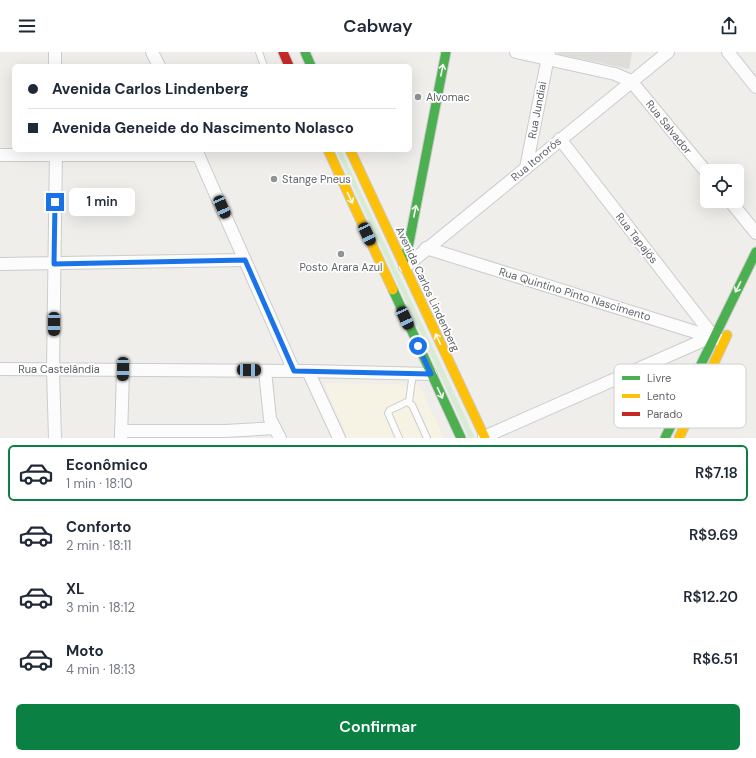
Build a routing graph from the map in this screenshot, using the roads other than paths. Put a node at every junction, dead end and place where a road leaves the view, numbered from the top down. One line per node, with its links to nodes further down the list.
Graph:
1 (55, 52): 11 (street)
2 (152, 52): 12 (street)
3 (259, 52): 13 (lane)
4 (282, 52): 14 (main road)
5 (305, 52): 15 (main road)
6 (446, 52): 33 (main road, one-way to 6)
7 (516, 52): 10 (street)
8 (668, 52): 16 (street, Rua Itororós)
9 (728, 52): 17 (street)
10 (548, 55): 16 (street); 25 (street, Rua Jundiai)
11 (55, 64)
12 (158, 64)
13 (263, 64)
14 (288, 64)
15 (310, 64)
16 (631, 81): 18 (street, Rua Itororós); 24 (street, Rua Salvador)
17 (756, 88)
18 (560, 139): 25 (street, Rua Itororós); 35 (street, Rua Tapajós)
19 (197, 152): 22 (street); 30 (street)
20 (329, 152): 46 (main road, one-way to 46)
21 (351, 152): 33 (main road, Avenida Carlos Lindenberg)
22 (56, 153): 23 (street); 32 (street)
23 (0, 155)
24 (700, 165)
25 (526, 168): 28 (street, Rua Itororós)
26 (736, 208): 27 (street)
27 (756, 233)
28 (426, 248): 33 (street, Rua Itororós); 35 (street, Rua Quintino Pinto Nascimento)
29 (756, 252): 35 (main road, one-way to 35)
30 (245, 260): 32 (street); 43 (street)
31 (0, 264): 32 (street)
32 (54, 264): 41 (street)
33 (404, 265): 55 (main road, Avenida Carlos Lindenberg, one-way to 33)
34 (731, 327): 35 (main road)
35 (719, 339): 36 (street); 37 (main road); 38 (main road)
36 (659, 364)
37 (705, 364)
38 (709, 364)
39 (0, 369): 41 (street, Rua Castelândia)
40 (123, 369): 41 (street, Rua Castelândia); 42 (street, Rua Castelândia); 52 (street)
41 (53, 370): 56 (street)
42 (265, 371): 43 (street, Rua Castelândia); 51 (street)
43 (294, 371): 44 (street, Rua Castelândia)
44 (308, 371): 45 (street, Rua Castelândia); 57 (street)
45 (413, 372): 46 (street, Rua Castelândia); 48 (lane)
46 (431, 374): 60 (main road, one-way to 60)
47 (614, 383): 55 (street)
48 (409, 402): 58 (lane); 59 (lane)
49 (670, 428): 61 (main road)
50 (683, 428): 62 (main road)
51 (278, 433): 53 (street)
52 (121, 434): 54 (street)
53 (223, 434): 54 (street)
54 (157, 435)
55 (484, 437)
56 (55, 438)
57 (339, 438)
58 (398, 438)
59 (427, 438)
60 (461, 438)
61 (665, 438)
62 (679, 438)

